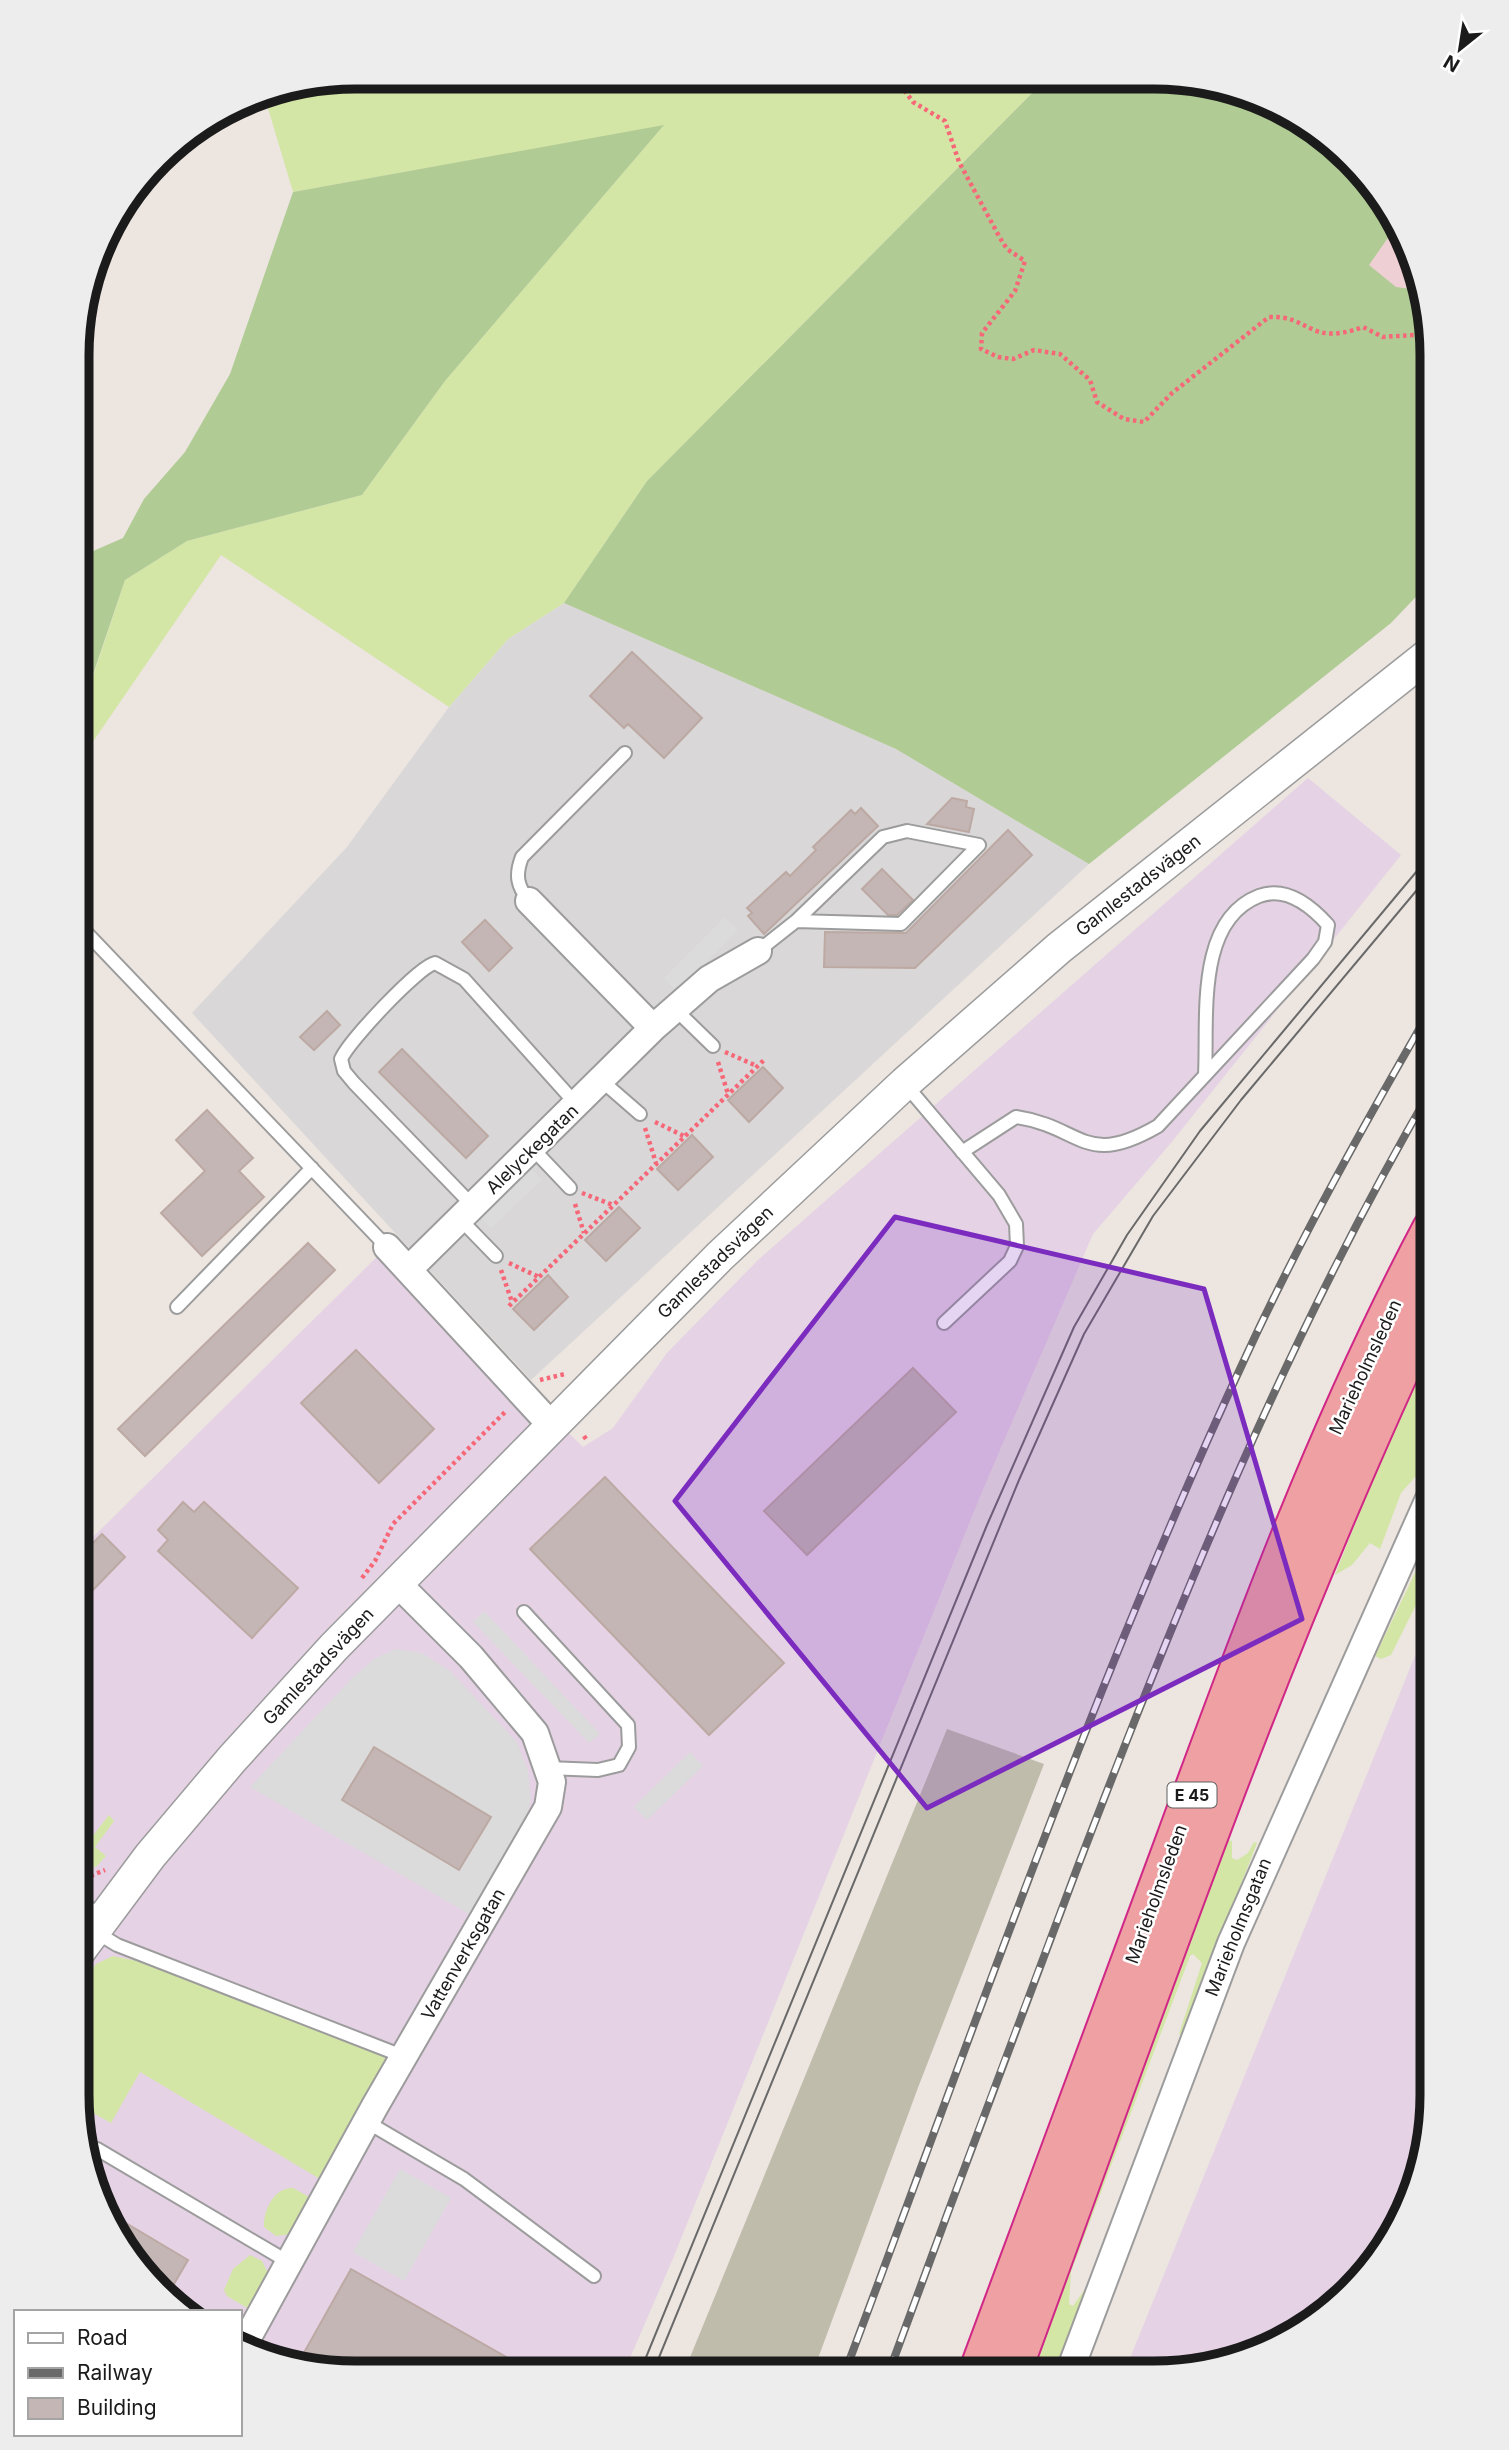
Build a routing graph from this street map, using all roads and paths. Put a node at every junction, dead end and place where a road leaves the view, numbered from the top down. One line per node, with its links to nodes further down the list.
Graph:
1 (903, 89): 2 (path)
2 (1419, 335)
3 (1420, 662): 16 (street, Gamlestadsvägen)
4 (625, 752): 5 (lane)
5 (529, 901): 10 (street)
6 (796, 921): 6 (lane, Alelyckegatan); 8 (lane, Alelyckegatan)
7 (89, 935): 24 (lane)
8 (758, 951): 9 (street, Alelyckegatan)
9 (675, 1009): 10 (street, Alelyckegatan); 11 (lane)
10 (653, 1028): 15 (street, Alelyckegatan)
11 (713, 1046): 13 (path); 17 (path)
12 (765, 1059): 13 (path)
13 (757, 1066): 17 (path)
14 (1205, 1074): 14 (lane); 22 (lane)
15 (602, 1081): 18 (street, Alelyckegatan); 19 (lane)
16 (905, 1083): 22 (lane); 37 (street, Gamlestadsvägen)
17 (728, 1094): 20 (path)
18 (578, 1105): 21 (street, Alelyckegatan); 27 (lane)
19 (640, 1114): 20 (path); 23 (path)
20 (684, 1136): 23 (path)
21 (532, 1148): 25 (lane); 27 (street, Alelyckegatan)
22 (962, 1152): 35 (lane)
23 (656, 1164): 26 (path)
24 (312, 1168): 29 (lane); 34 (lane)
25 (570, 1188): 26 (path); 28 (path)
26 (613, 1205): 28 (path)
27 (466, 1212): 31 (lane); 32 (street, Alelyckegatan)
28 (584, 1233): 33 (path)
29 (387, 1247): 32 (street)
30 (1420, 1252): 49 (highway, Marieholmsleden / E 45)
31 (496, 1256): 33 (path); 33 (path)
32 (409, 1269): 37 (street)
33 (539, 1277)
34 (177, 1307)
35 (944, 1323)
36 (1420, 1326): 50 (highway, Marieholmsleden / E 45)
37 (552, 1426): 39 (street, Gamlestadsvägen)
38 (1420, 1518): 51 (street, Marieholmsgatan)
39 (397, 1583): 41 (street, Vattenverksgatan); 42 (street, Gamlestadsvägen)
40 (524, 1612): 41 (lane)
41 (547, 1768): 43 (street, Vattenverksgatan)
42 (92, 1934): 43 (lane)
43 (405, 2057): 44 (street, Vattenverksgatan)
44 (367, 2123): 46 (street, Vattenverksgatan); 47 (lane)
45 (97, 2150): 46 (lane)
46 (290, 2264): 48 (street, Vattenverksgatan)
47 (594, 2276)
48 (248, 2337)
49 (982, 2361)
50 (1015, 2361)
51 (1073, 2361)

